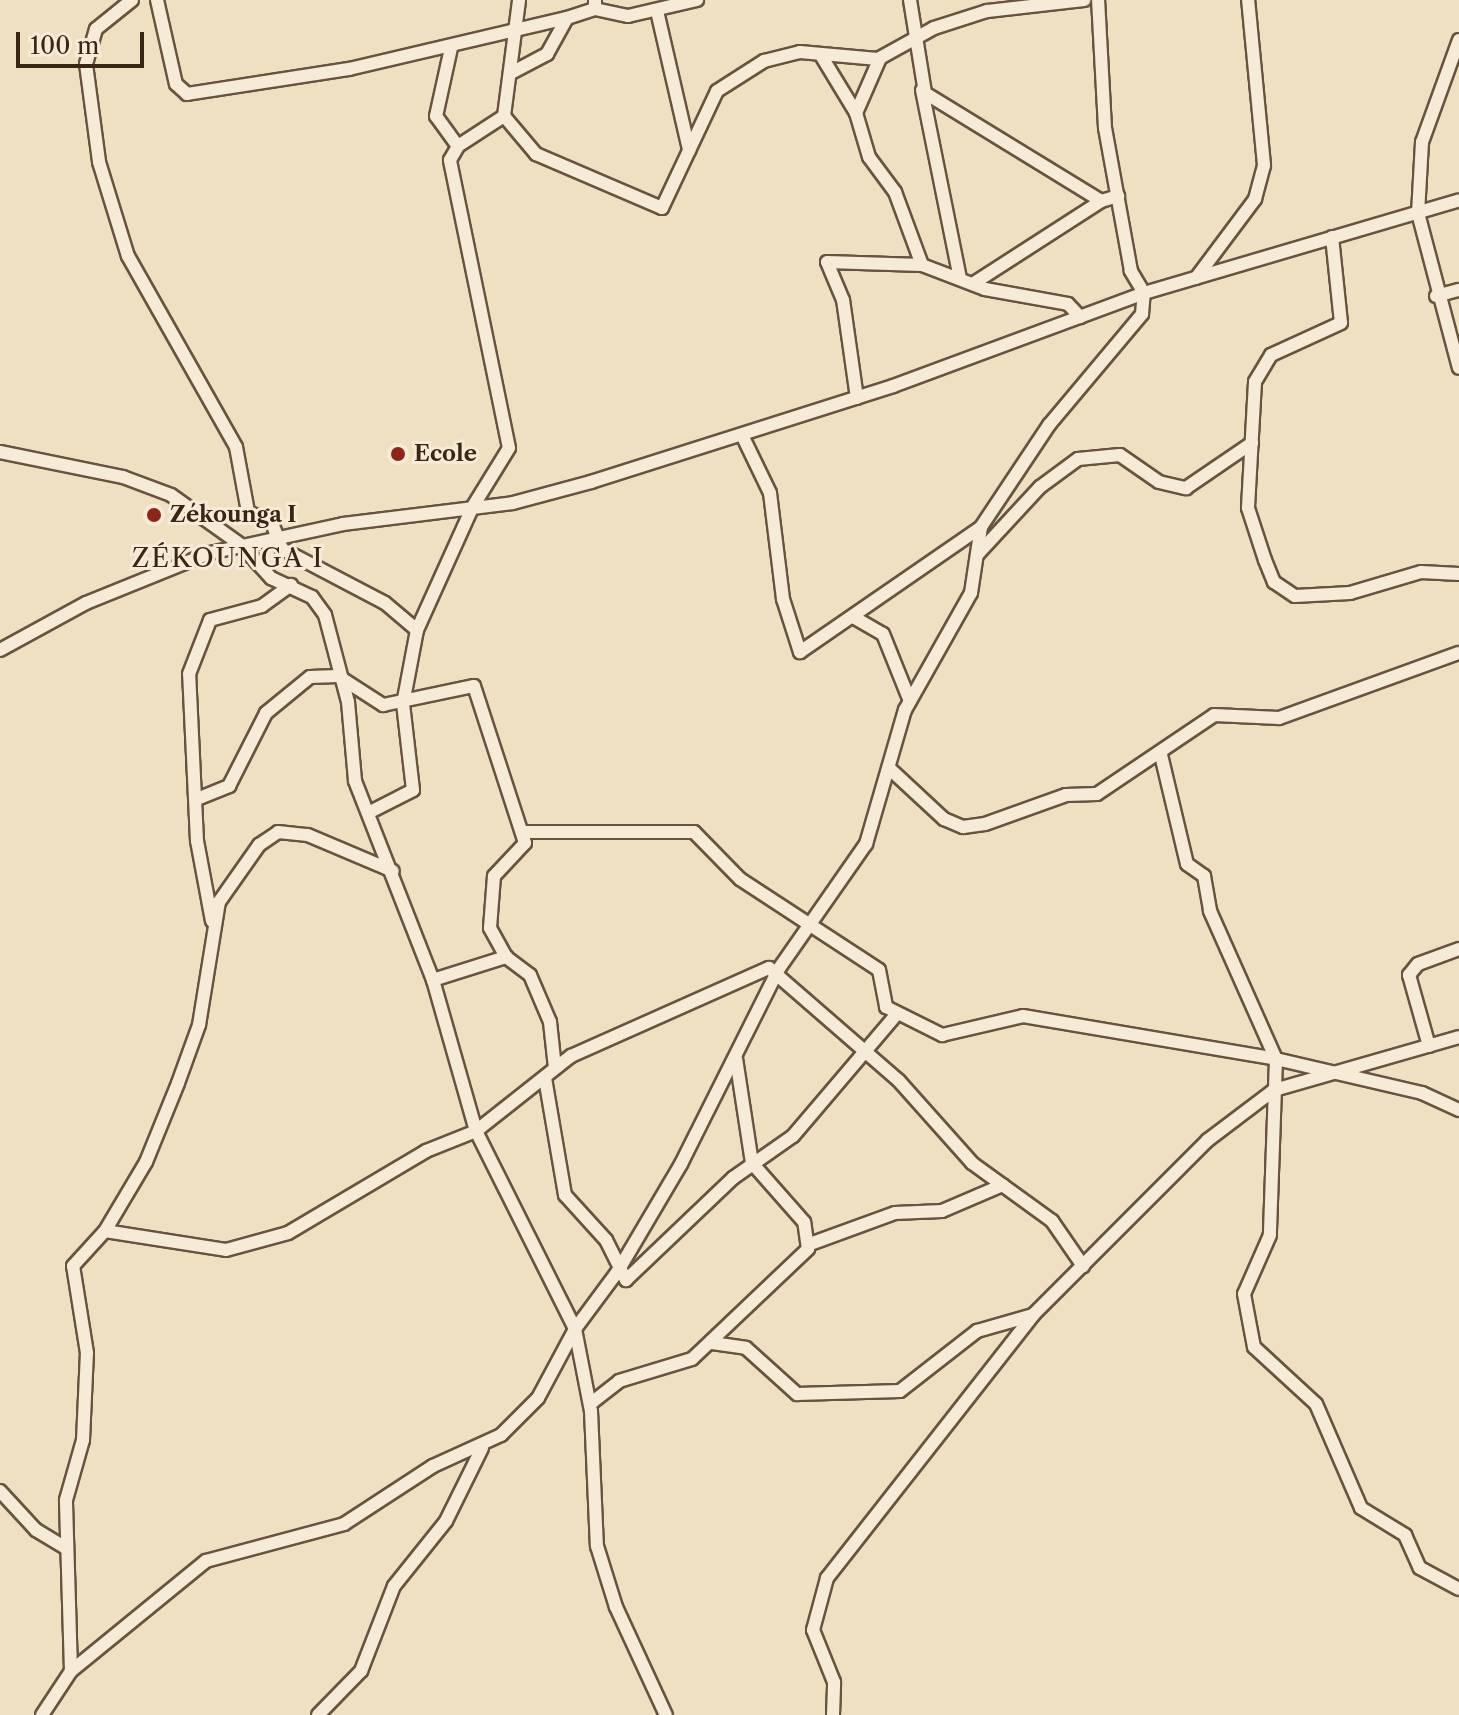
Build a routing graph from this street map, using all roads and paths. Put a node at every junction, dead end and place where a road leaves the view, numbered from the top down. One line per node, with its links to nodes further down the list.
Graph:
1 (154, 0): 9 (street); 16 (street)
2 (519, 0): 13 (street)
3 (697, 0): 11 (street)
4 (910, 0): 15 (street)
5 (1084, 0): 8 (street)
6 (1098, 0): 25 (street)
7 (1248, 0): 32 (street)
8 (1026, 1): 15 (street)
9 (130, 3): 45 (street)
10 (595, 4): 11 (street); 12 (street)
11 (657, 11): 24 (street)
12 (567, 18): 13 (street); 19 (street)
13 (517, 35): 16 (street); 19 (street)
14 (1459, 40): 28 (street)
15 (916, 41): 18 (street); 20 (street)
16 (451, 48): 23 (street)
17 (822, 57): 18 (street); 21 (street); 24 (street)
18 (880, 58): 21 (street)
19 (511, 73): 22 (street)
20 (922, 90): 27 (street); 31 (street)
21 (856, 113): 30 (street)
22 (504, 116): 23 (street); 24 (street)
23 (458, 146): 43 (street)
24 (689, 150)
25 (1118, 196): 27 (street); 35 (street)
26 (1459, 200): 28 (street)
27 (1101, 201): 33 (street)
28 (1418, 213): 29 (street); 36 (street)
29 (1332, 237): 32 (street); 41 (street)
30 (922, 265): 31 (street); 39 (street)
31 (960, 278): 33 (street)
32 (1196, 278): 35 (street)
33 (974, 283): 37 (street)
34 (1459, 290): 36 (street)
35 (1144, 293): 37 (street); 44 (street)
36 (1436, 296): 38 (street)
37 (1080, 317): 39 (street)
38 (1459, 368)
39 (857, 398): 40 (street)
40 (742, 435): 43 (street); 52 (street)
41 (1252, 443): 47 (street); 48 (street)
42 (0, 452): 46 (street)
43 (472, 508): 45 (street); 53 (street)
44 (981, 527): 47 (street); 52 (street)
45 (275, 537): 46 (street); 49 (street)
46 (241, 545): 50 (street); 54 (street)
47 (977, 555): 57 (street)
48 (1459, 574)
49 (329, 580): 51 (street); 53 (street)
50 (291, 585): 51 (street); 61 (street)
51 (312, 597): 56 (street)
52 (855, 618): 57 (street)
53 (417, 630): 58 (street)
54 (0, 650)
55 (1459, 653): 59 (street)
56 (338, 676): 58 (street); 61 (street); 62 (street)
57 (910, 701): 60 (street)
58 (403, 704): 62 (street); 63 (street)
59 (1161, 755): 60 (street); 76 (street)
60 (890, 769): 66 (street)
61 (197, 799): 65 (street)
62 (372, 811): 64 (street)
63 (523, 832): 66 (street); 68 (street)
64 (393, 871): 65 (street); 70 (street)
65 (213, 924): 85 (street)
66 (813, 925): 69 (street); 71 (street)
67 (1459, 949): 73 (street)
68 (506, 957): 70 (street); 77 (street)
69 (778, 970): 74 (street); 75 (street); 77 (street)
70 (433, 980): 82 (street)
71 (897, 1014): 74 (street); 76 (street)
72 (1459, 1037): 73 (street)
73 (1429, 1046): 78 (street)
74 (861, 1052): 83 (street); 84 (street)
75 (736, 1059): 83 (street); 88 (street)
76 (1276, 1059): 78 (street); 80 (street)
77 (555, 1068): 79 (street)
78 (1328, 1072): 80 (street); 81 (street)
79 (545, 1078): 82 (street); 88 (street)
80 (1274, 1090): 87 (street); 96 (street)
81 (1459, 1110)
82 (476, 1131): 85 (street); 90 (street)
83 (752, 1163): 86 (street); 88 (street)
84 (1003, 1185): 86 (street); 87 (street)
85 (105, 1231): 95 (street)
86 (810, 1244): 91 (street)
87 (1083, 1266): 89 (street)
88 (618, 1271): 90 (street)
89 (1033, 1315): 91 (street); 101 (street)
90 (575, 1329): 92 (street); 93 (street)
91 (712, 1343): 92 (street)
92 (590, 1404): 100 (street)
93 (482, 1448): 97 (street); 99 (street)
94 (0, 1491): 95 (street)
95 (66, 1548): 97 (street)
96 (1459, 1589)
97 (71, 1671): 98 (street)
98 (42, 1715)
99 (318, 1715)
100 (666, 1715)
101 (833, 1715)

